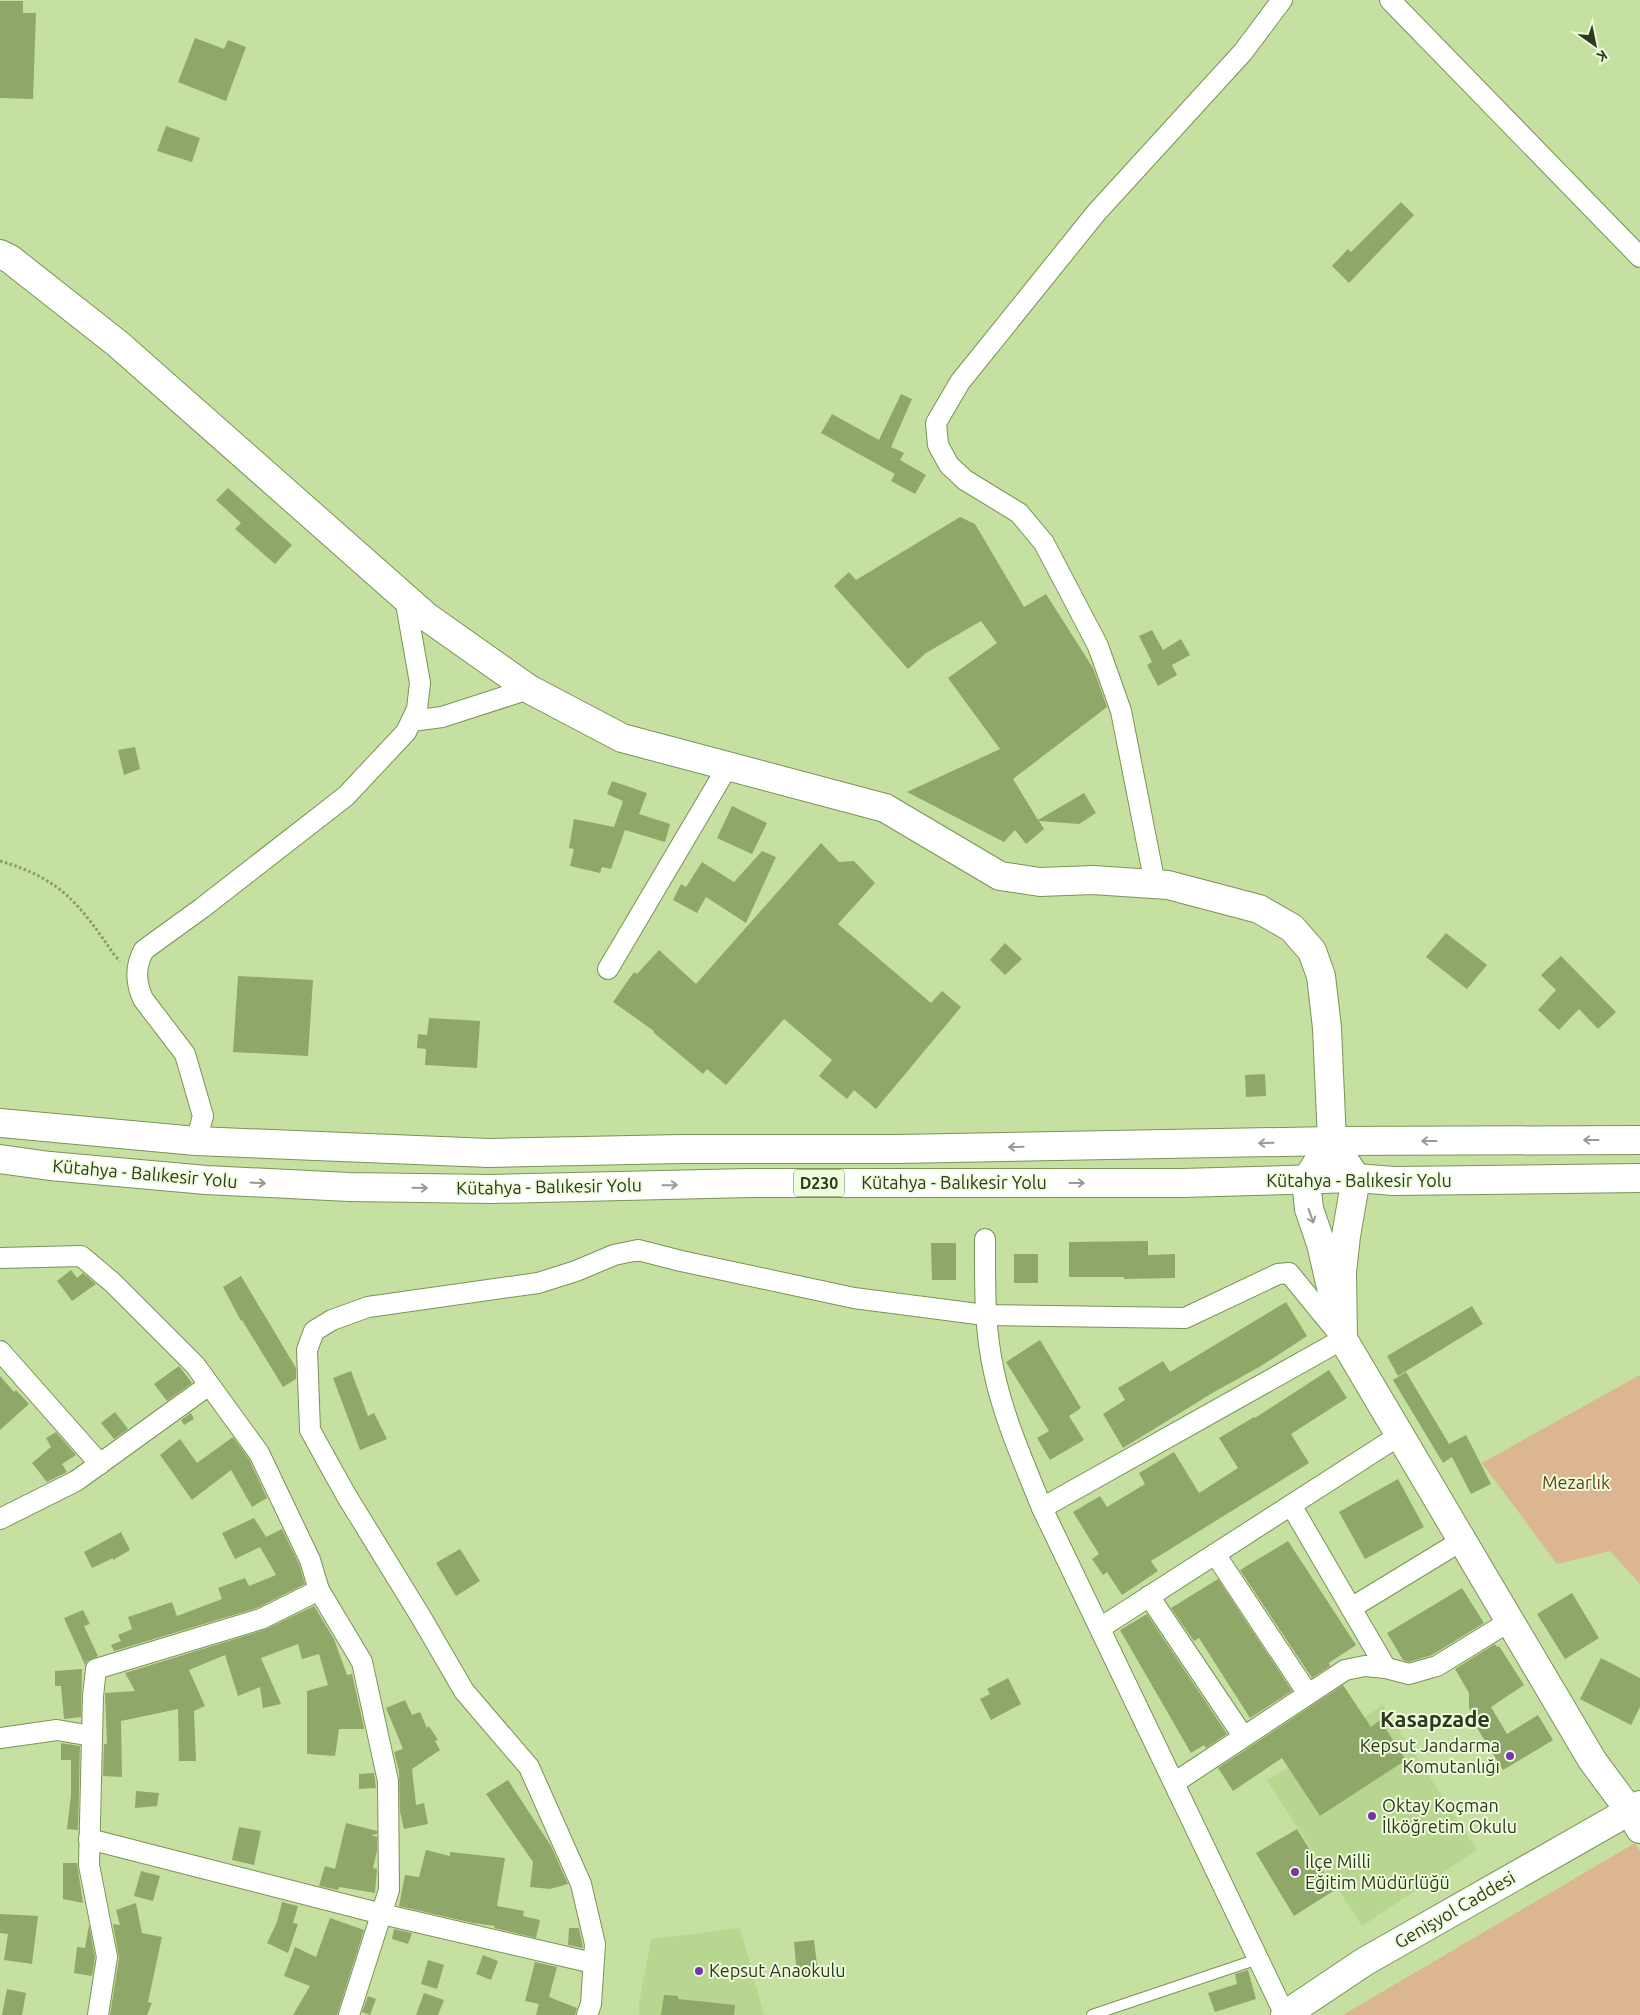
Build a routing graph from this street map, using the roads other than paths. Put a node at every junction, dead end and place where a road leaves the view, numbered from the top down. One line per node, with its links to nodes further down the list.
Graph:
1 (1282, 0): 9 (street)
2 (1390, 0): 4 (street)
3 (0, 254): 5 (main road)
4 (1640, 257)
5 (405, 598): 6 (main road); 7 (street)
6 (528, 689): 7 (street); 8 (main road)
7 (412, 721): 13 (street)
8 (728, 766): 9 (main road); 10 (street)
9 (1155, 884): 14 (main road)
10 (608, 969)
11 (0, 1123): 13 (main road, Kütahya - Balıkesir Yolu / D230)
12 (1640, 1140): 14 (main road, Kütahya - Balıkesir Yolu / D230, one-way to 14)
13 (196, 1141): 14 (main road, Kütahya - Balıkesir Yolu / D230, one-way to 13)
14 (1332, 1141): 16 (main road); 18 (main road)
15 (0, 1159): 18 (main road, Kütahya - Balıkesir Yolu / D230, one-way to 18)
16 (1356, 1178): 17 (main road, Kütahya - Balıkesir Yolu / D230); 18 (main road, Kütahya - Balıkesir Yolu / D230); 22 (main road)
17 (1640, 1178)
18 (1306, 1180): 22 (main road, one-way to 22)
19 (985, 1239): 21 (street)
20 (0, 1258): 24 (street)
21 (985, 1315): 22 (street); 28 (street); 47 (street)
22 (1343, 1339): 25 (main road); 28 (street)
23 (0, 1352): 26 (street)
24 (209, 1385): 26 (street); 32 (street)
25 (1400, 1435): 27 (street); 30 (main road)
26 (100, 1464): 29 (street)
27 (1291, 1505): 31 (street); 34 (street)
28 (1042, 1508): 36 (street)
29 (0, 1519)
30 (1461, 1541): 34 (street); 35 (main road)
31 (1214, 1554): 33 (street); 38 (street)
32 (319, 1590): 39 (street); 45 (street)
33 (1150, 1596): 36 (street); 40 (street)
34 (1351, 1608): 37 (street)
35 (1510, 1621): 37 (street); 43 (main road)
36 (1100, 1628): 42 (street)
37 (1386, 1668): 38 (street)
38 (1308, 1694): 40 (street)
39 (92, 1736): 41 (street); 44 (street)
40 (1243, 1736): 42 (street)
41 (0, 1738)
42 (1174, 1783): 46 (street)
43 (1637, 1810): 52 (main road, Genişyol Caddesi)
44 (89, 1839): 45 (street); 48 (street)
45 (382, 1914): 47 (street); 49 (street)
46 (1258, 1959): 51 (lane); 52 (street)
47 (593, 1963): 50 (street)
48 (98, 2015)
49 (349, 2015)
50 (587, 2015)
51 (1092, 2015)
52 (1285, 2015)

